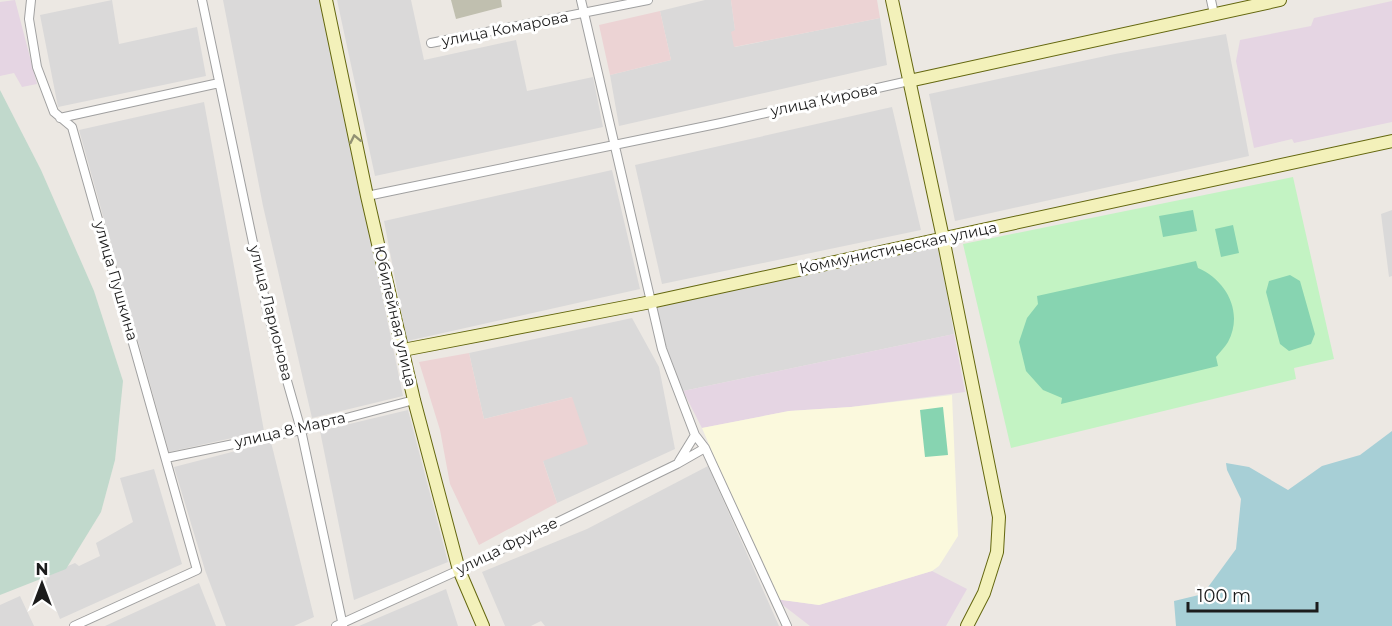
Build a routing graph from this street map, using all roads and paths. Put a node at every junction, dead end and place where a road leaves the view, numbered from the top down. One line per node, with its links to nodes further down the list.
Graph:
1 (31, 0): 14 (street, улица Пушкина)
2 (202, 0): 13 (street, улица Ларионова)
3 (326, 0): 17 (street, Юбилейная улица, one-way to 3)
4 (581, 0): 9 (street)
5 (648, 0): 9 (street, улица Комарова)
6 (892, 0): 12 (street)
7 (1211, 0): 10 (street)
8 (1280, 0): 10 (street, улица Кирова)
9 (584, 14): 11 (street, улица Комарова); 16 (street)
10 (1214, 14): 12 (street, улица Кирова)
11 (431, 43)
12 (909, 81): 16 (street, улица Кирова); 18 (street)
13 (219, 83): 14 (street); 22 (street, улица Ларионова)
14 (60, 118): 25 (street, улица Пушкина)
15 (1392, 141): 18 (street, Коммунистическая улица)
16 (615, 145): 17 (street, улица Кирова); 19 (street)
17 (367, 196): 20 (street, Юбилейная улица)
18 (943, 238): 19 (street, Коммунистическая улица); 32 (street)
19 (651, 302): 20 (street, Коммунистическая улица); 23 (street)
20 (403, 350): 21 (street, Юбилейная улица)
21 (414, 400): 22 (street, улица 8 Марта); 27 (street, Юбилейная улица)
22 (301, 430): 25 (street, улица 8 Марта); 28 (street, улица Ларионова)
23 (695, 435): 24 (street); 26 (street)
24 (705, 448): 26 (street, улица Фрунзе); 31 (street)
25 (166, 458): 29 (street, улица Пушкина)
26 (677, 464): 27 (street, улица Фрунзе)
27 (459, 570): 28 (street, улица Фрунзе); 30 (street, Юбилейная улица)
28 (341, 625)
29 (74, 626)
30 (483, 626)
31 (787, 626)
32 (967, 626)

